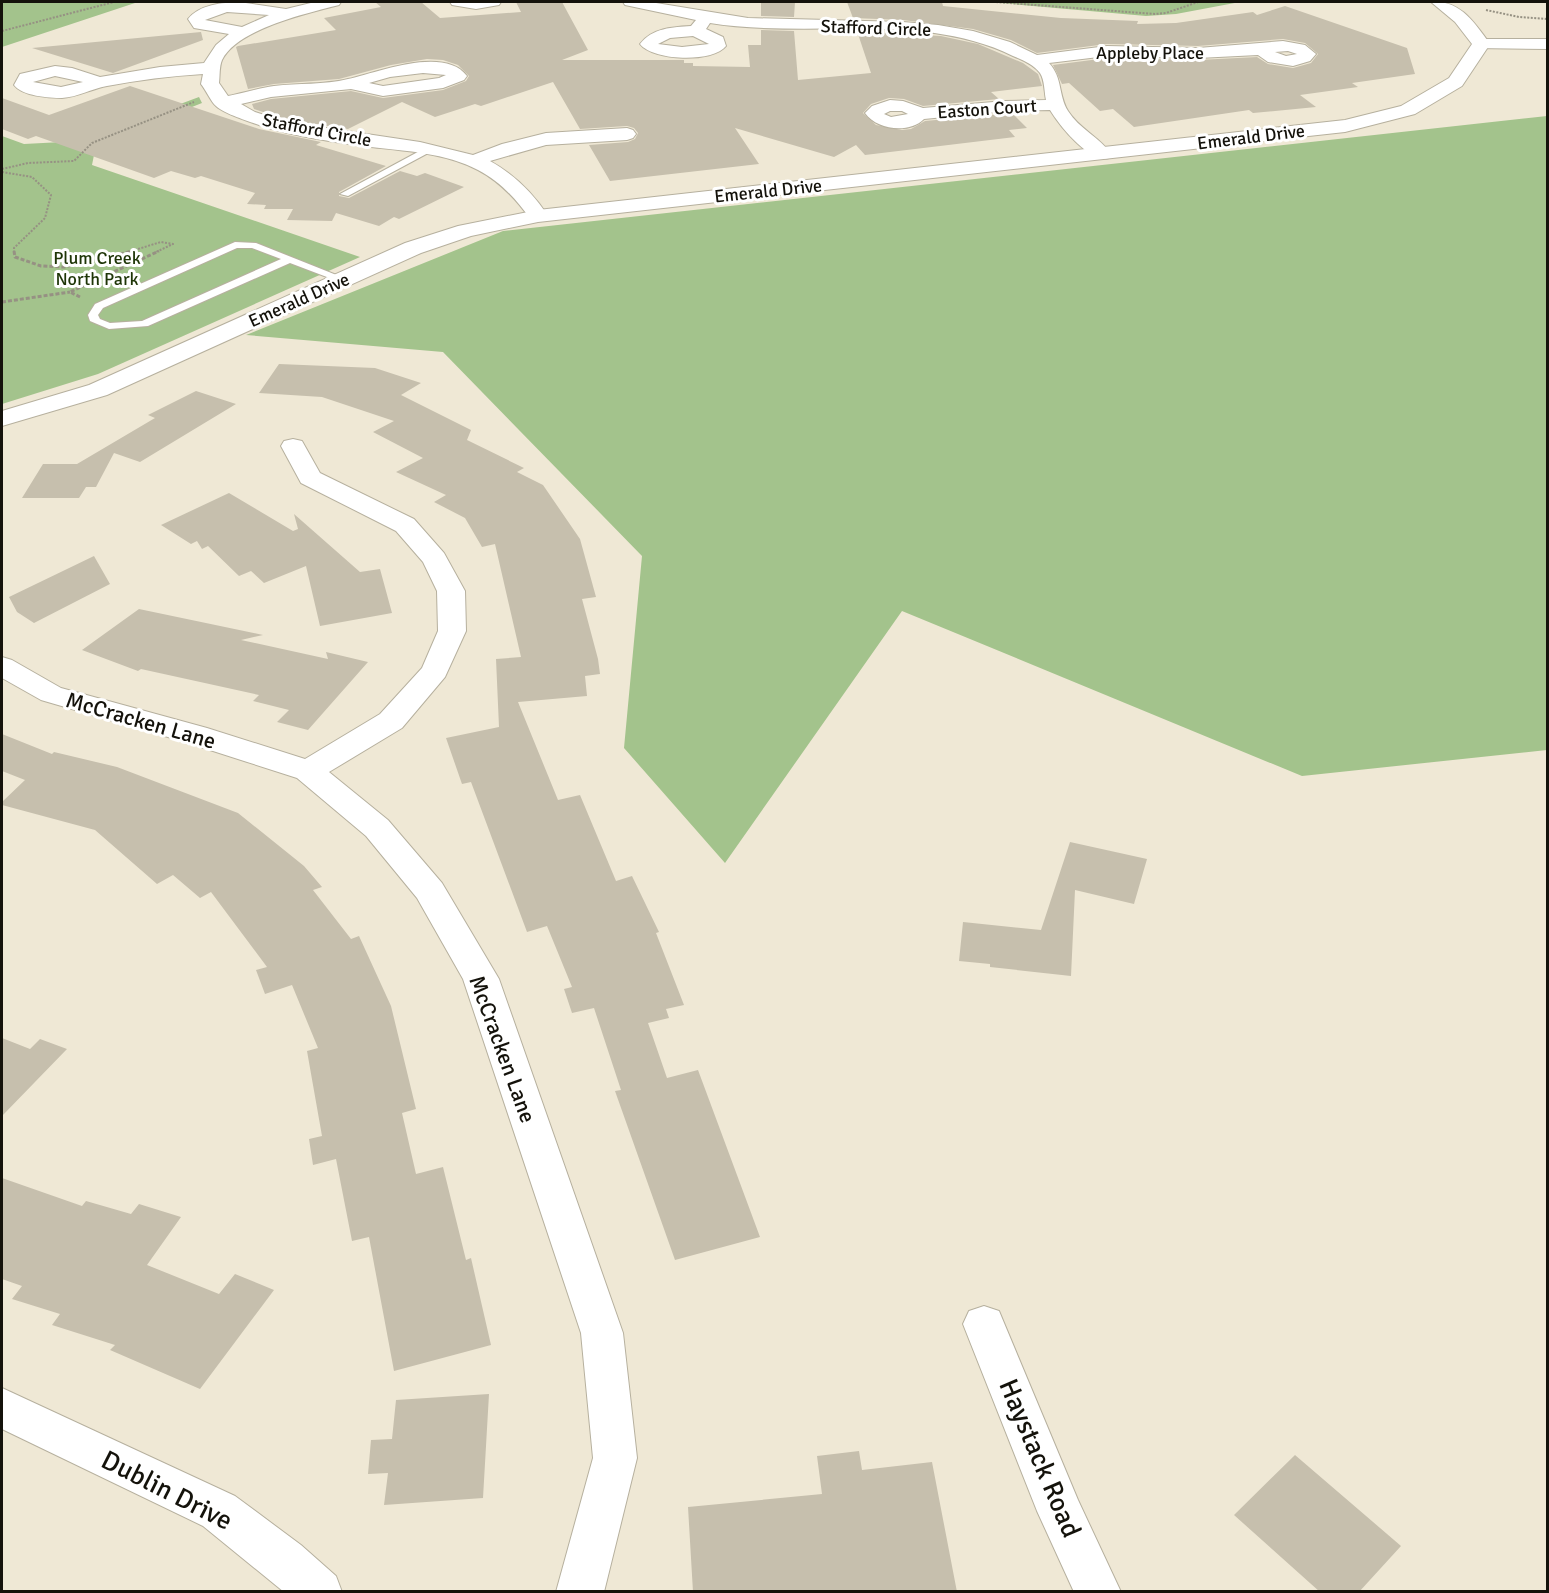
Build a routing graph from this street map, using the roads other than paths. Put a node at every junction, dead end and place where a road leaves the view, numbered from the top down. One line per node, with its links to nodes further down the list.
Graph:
1 (333, 2): 6 (street)
2 (458, 2): 3 (street)
3 (494, 2)
4 (631, 2): 11 (street, Stafford Circle)
5 (1439, 2): 8 (street)
6 (286, 14): 7 (street); 7 (street)
7 (245, 32): 12 (street)
8 (1481, 44): 9 (street); 20 (street, Emerald Drive)
9 (1548, 44)
10 (1266, 50): 11 (street, Appleby Place)
11 (1034, 60): 16 (street, Stafford Circle)
12 (210, 68): 13 (street); 15 (street)
13 (99, 82)
14 (352, 84): 14 (street); 15 (street)
15 (221, 100): 19 (street, Stafford Circle)
16 (1056, 105): 17 (street, Easton Court); 20 (street, Stafford Circle)
17 (919, 114)
18 (627, 134): 21 (street)
19 (427, 150): 21 (street, Stafford Circle); 22 (lane)
20 (1102, 154): 23 (street, Emerald Drive)
21 (474, 161): 23 (street, Stafford Circle)
22 (345, 194)
23 (538, 216): 25 (street, Emerald Drive)
24 (290, 259): 24 (lane); 25 (lane)
25 (344, 280): 26 (street, Emerald Drive)
26 (2, 419)
27 (293, 446): 29 (street)
28 (2, 666): 29 (street, McCracken Lane)
29 (308, 771): 33 (street, McCracken Lane)
30 (984, 1324): 34 (street, Haystack Road)
31 (2, 1408): 32 (street, Dublin Drive)
32 (319, 1592)
33 (580, 1592)
34 (1098, 1592)

